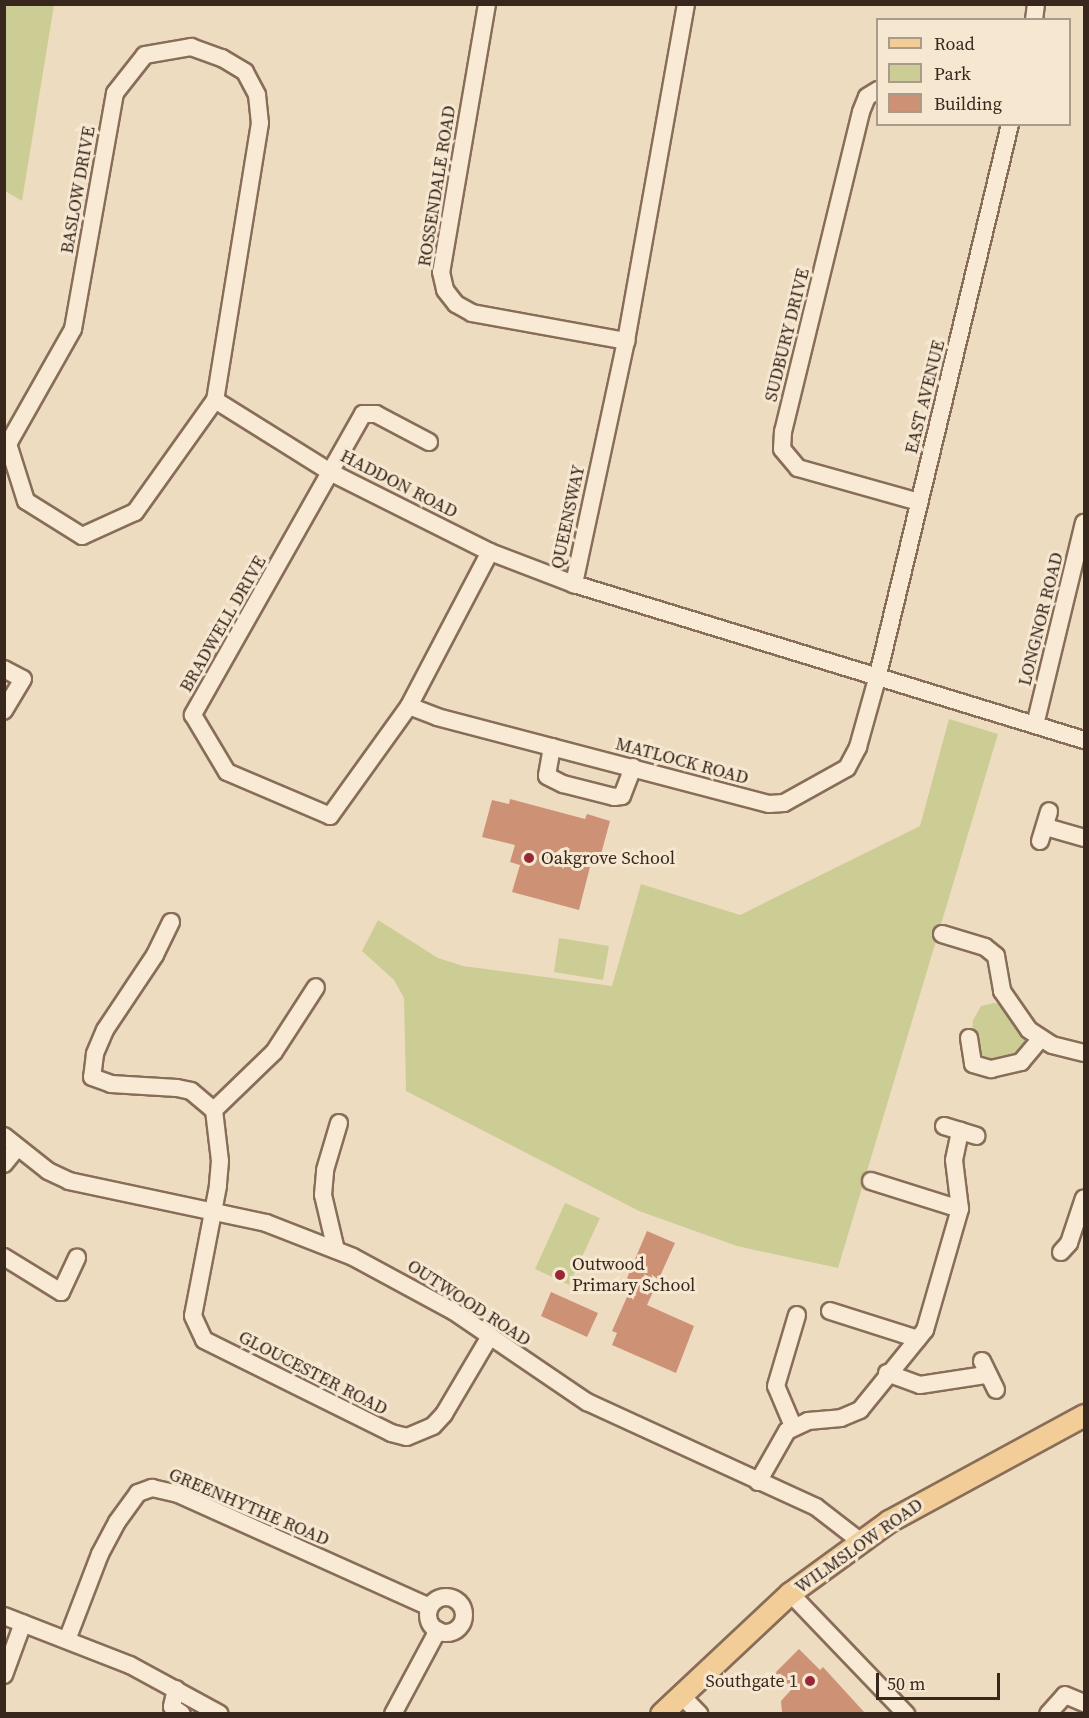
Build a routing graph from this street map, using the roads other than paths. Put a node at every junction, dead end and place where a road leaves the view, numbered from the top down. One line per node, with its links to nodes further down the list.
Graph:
1 (487, 4): 5 (street, ROSSENDALE ROAD)
2 (686, 4): 5 (street, QUEENSWAY)
3 (876, 91): 9 (street, SUDBURY DRIVE)
4 (1010, 126): 9 (street, EAST AVENUE)
5 (626, 341): 12 (street, QUEENSWAY)
6 (215, 400): 6 (street, BASLOW DRIVE); 8 (street, HADDON ROAD)
7 (429, 442): 8 (street)
8 (333, 473): 11 (street, HADDON ROAD); 15 (street, BRADWELL DRIVE)
9 (919, 502): 14 (street, EAST AVENUE)
10 (1084, 523): 17 (street, LONGNOR ROAD)
11 (490, 552): 12 (street, HADDON ROAD); 15 (street, BRADWELL DRIVE)
12 (574, 584): 14 (street, QUEENSWAY)
13 (4, 669): 16 (street)
14 (877, 679): 17 (street, QUEENSWAY); 20 (street, MATLOCK ROAD)
15 (409, 706): 19 (street, MATLOCK ROAD)
16 (4, 711)
17 (1035, 725): 18 (street, QUEENSWAY)
18 (1084, 740)
19 (550, 755): 20 (street, MATLOCK ROAD); 20 (street)
20 (633, 767)
21 (1045, 826): 22 (street)
22 (1084, 838)
23 (171, 922): 29 (street)
24 (942, 934): 27 (street)
25 (316, 987): 29 (street)
26 (969, 1038): 27 (street)
27 (1040, 1039): 28 (street)
28 (1084, 1053)
29 (214, 1110): 37 (street, GLOUCESTER ROAD)
30 (339, 1123): 38 (street)
31 (960, 1131): 36 (street)
32 (11, 1142): 33 (street); 37 (street, OUTWOOD ROAD)
33 (4, 1164)
34 (871, 1181): 36 (street)
35 (1084, 1198): 39 (street)
36 (960, 1209): 45 (street)
37 (213, 1210): 38 (street, OUTWOOD ROAD); 44 (street, GLOUCESTER ROAD)
38 (336, 1250): 44 (street, OUTWOOD ROAD)
39 (1060, 1252)
40 (4, 1257): 41 (street)
41 (77, 1258)
42 (830, 1311): 45 (street)
43 (797, 1315): 49 (street)
44 (489, 1338): 50 (street, OUTWOOD ROAD)
45 (918, 1339): 46 (street)
46 (887, 1373): 47 (street); 49 (street)
47 (996, 1390)
48 (1084, 1414): 51 (main road, WILMSLOW ROAD)
49 (793, 1426): 50 (street)
50 (758, 1482): 51 (street, OUTWOOD ROAD)
51 (860, 1541): 52 (main road, WILMSLOW ROAD)
52 (790, 1593): 60 (main road, WILMSLOW ROAD); 67 (street)
53 (430, 1607): 56 (street); 56 (street); 57 (street, GREENHYTHE ROAD)
54 (4, 1616): 55 (street)
55 (23, 1623): 57 (street); 58 (street)
56 (438, 1630): 64 (street)
57 (67, 1640): 59 (street)
58 (4, 1675)
59 (176, 1689): 62 (street); 63 (street)
60 (680, 1694): 65 (main road, WILMSLOW ROAD); 66 (street)
61 (1084, 1702): 68 (street)
62 (182, 1713)
63 (220, 1713)
64 (393, 1713)
65 (661, 1713)
66 (699, 1713)
67 (906, 1713)
68 (1048, 1713)

